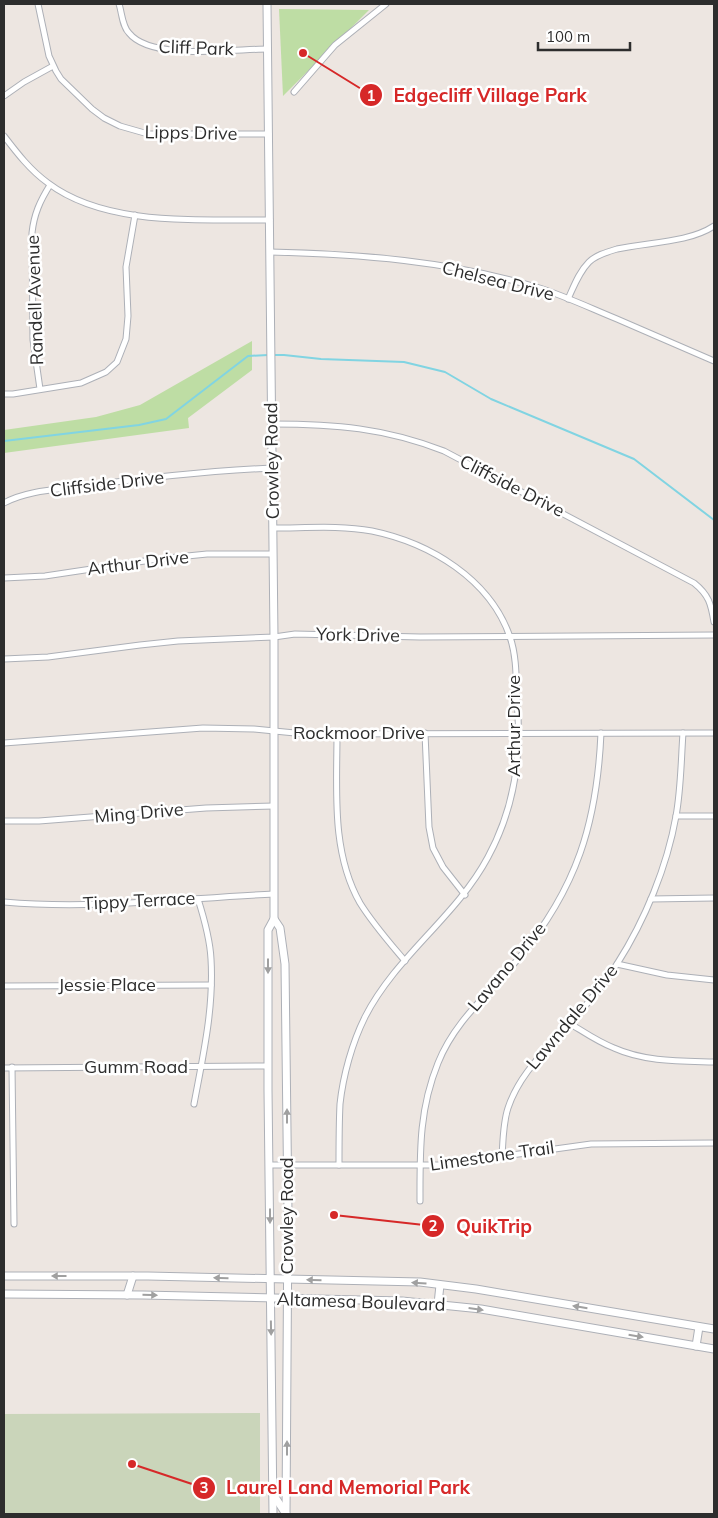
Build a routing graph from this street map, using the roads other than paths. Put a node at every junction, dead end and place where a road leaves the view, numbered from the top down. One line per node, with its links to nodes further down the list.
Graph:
1 (38, 4): 6 (street, Lipps Drive)
2 (120, 4): 5 (street, Cliff Park)
3 (267, 4): 5 (main road, Crowley Road)
4 (386, 4): 7 (street)
5 (268, 49): 9 (main road, Crowley Road)
6 (53, 66): 8 (street); 9 (street, Lipps Drive)
7 (294, 92)
8 (4, 96)
9 (269, 134): 13 (main road, Crowley Road)
10 (4, 136): 11 (street)
11 (50, 185): 12 (street); 18 (street, Randell Avenue)
12 (135, 215): 13 (street); 18 (street)
13 (270, 220): 15 (main road, Crowley Road)
14 (714, 226): 16 (street)
15 (270, 252): 16 (street, Chelsea Drive); 20 (main road, Crowley Road)
16 (568, 299): 17 (street, Chelsea Drive)
17 (714, 361)
18 (40, 388): 19 (street)
19 (4, 394)
20 (272, 424): 21 (main road, Crowley Road); 26 (street, Cliffside Drive)
21 (272, 468): 22 (street, Cliffside Drive); 23 (main road, Crowley Road)
22 (4, 503)
23 (273, 528): 24 (main road, Crowley Road); 28 (street, Arthur Drive)
24 (273, 554): 25 (street, Arthur Drive); 29 (main road, Crowley Road)
25 (4, 578)
26 (714, 622)
27 (714, 635): 28 (street, York Drive)
28 (510, 636): 29 (street, York Drive); 33 (street, Arthur Drive)
29 (274, 637): 30 (street, York Drive); 31 (main road, Crowley Road)
30 (4, 659)
31 (274, 732): 37 (street, Rockmoor Drive); 38 (street, Rockmoor Drive); 39 (main road, Crowley Road)
32 (425, 733): 33 (street, Rockmoor Drive); 37 (street, Rockmoor Drive); 44 (street)
33 (518, 733): 34 (street, Rockmoor Drive); 44 (street, Arthur Drive)
34 (601, 733): 35 (street, Rockmoor Drive); 67 (street, Lavano Drive)
35 (683, 733): 36 (street, Rockmoor Drive); 40 (street, Lawndale Drive)
36 (714, 733)
37 (337, 734): 50 (street)
38 (4, 743)
39 (274, 806): 42 (street, Ming Drive); 43 (main road, Crowley Road)
40 (676, 816): 41 (street); 47 (street, Lawndale Drive)
41 (714, 816)
42 (4, 822)
43 (274, 894): 46 (street, Tippy Terrace); 49 (main road, Crowley Road)
44 (464, 895): 50 (street, Arthur Drive)
45 (714, 898): 47 (street)
46 (198, 899): 48 (street, Tippy Terrace); 53 (street)
47 (651, 899): 51 (street, Lawndale Drive)
48 (4, 902)
49 (274, 919): 58 (main road, Crowley Road, one-way to 58); 65 (main road, Crowley Road, one-way to 49)
50 (404, 961): 66 (street, Arthur Drive)
51 (617, 964): 52 (street); 55 (street, Lawndale Drive)
52 (714, 980)
53 (211, 985): 54 (street, Jessie Place); 57 (street)
54 (4, 986)
55 (570, 1023): 56 (street); 63 (street, Lawndale Drive)
56 (714, 1062)
57 (201, 1066): 58 (street, Gumm Road); 60 (street, Gumm Road); 61 (street)
58 (268, 1066): 64 (main road, Crowley Road)
59 (4, 1068): 60 (street, Gumm Road)
60 (12, 1068): 69 (street)
61 (194, 1104)
62 (714, 1143): 63 (street, Limestone Trail)
63 (502, 1157): 67 (street, Limestone Trail)
64 (269, 1165): 65 (street, Limestone Trail); 72 (main road, Crowley Road, one-way to 72)
65 (287, 1165): 66 (street, Limestone Trail); 73 (main road, Crowley Road)
66 (339, 1165): 67 (street, Limestone Trail)
67 (420, 1166): 68 (street, Lavano Drive)
68 (420, 1201)
69 (14, 1224)
70 (4, 1276): 71 (main road, Altamesa Boulevard, one-way to 70)
71 (133, 1276): 72 (main road, Altamesa Boulevard, one-way to 71); 76 (main road)
72 (270, 1280): 73 (main road, Altamesa Boulevard); 77 (main road, Crowley Road)
73 (288, 1280): 74 (main road, Altamesa Boulevard, one-way to 73); 78 (main road, Crowley Road)
74 (440, 1285): 79 (main road); 80 (main road, Altamesa Boulevard, one-way to 74)
75 (4, 1294): 76 (main road, Altamesa Boulevard)
76 (127, 1295): 77 (main road, Altamesa Boulevard, one-way to 77)
77 (270, 1298): 78 (main road, Altamesa Boulevard); 84 (main road, Crowley Road, one-way to 84)
78 (288, 1298): 79 (main road, Altamesa Boulevard); 86 (main road, Crowley Road, one-way to 78)
79 (438, 1304): 82 (main road, Altamesa Boulevard, one-way to 82)
80 (699, 1326): 81 (main road, Altamesa Boulevard); 82 (main road)
81 (714, 1329)
82 (696, 1346): 83 (main road, Altamesa Boulevard)
83 (714, 1349)
84 (272, 1491): 85 (main road, Crowley Road); 86 (main road)
85 (273, 1514)
86 (286, 1514)

